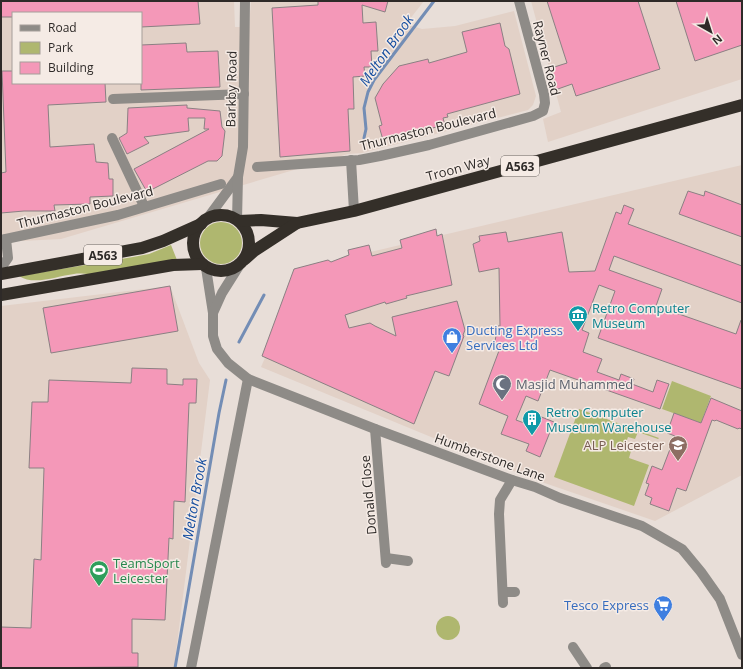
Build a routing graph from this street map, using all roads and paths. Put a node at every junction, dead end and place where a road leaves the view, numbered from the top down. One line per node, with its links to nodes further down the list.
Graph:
1 (245, 1): 3 (street, Barkby Road)
2 (519, 1): 6 (street, Rayner Road)
3 (244, 94): 4 (street); 10 (street, Barkby Road)
4 (113, 98)
5 (742, 105): 13 (highway, Troon Way / A563)
6 (533, 116): 8 (street, Thurmaston Boulevard)
7 (112, 138): 12 (street)
8 (351, 160): 9 (street, Thurmaston Boulevard); 13 (street)
9 (257, 167)
10 (238, 177): 14 (street, Barkby Road); 15 (street, Barkby Road)
11 (221, 184): 12 (street, Thurmaston Boulevard)
12 (144, 206): 17 (street, Thurmaston Boulevard)
13 (354, 211): 16 (highway, Troon Way / A563)
14 (204, 221): 15 (highway); 19 (highway); 21 (highway, A563)
15 (238, 221): 16 (highway, Troon Way / A563); 18 (highway)
16 (297, 223): 18 (highway, Troon Way / A563)
17 (3, 239): 20 (street)
18 (242, 262): 19 (highway); 23 (street, Humberstone Lane)
19 (204, 266): 22 (highway, A563); 23 (street, Humberstone Lane)
20 (1, 268)
21 (1, 274)
22 (1, 295)
23 (213, 312): 24 (street, Humberstone Lane)
24 (248, 379): 25 (street, Humberstone Lane); 33 (street)
25 (375, 429): 26 (street, Humberstone Lane); 27 (street, Donald Close)
26 (512, 480): 28 (street); 32 (street, Humberstone Lane)
27 (408, 561)
28 (503, 592): 29 (street); 30 (street)
29 (515, 592)
30 (503, 603)
31 (573, 647): 34 (street)
32 (742, 655)
33 (191, 668)
34 (587, 668)

